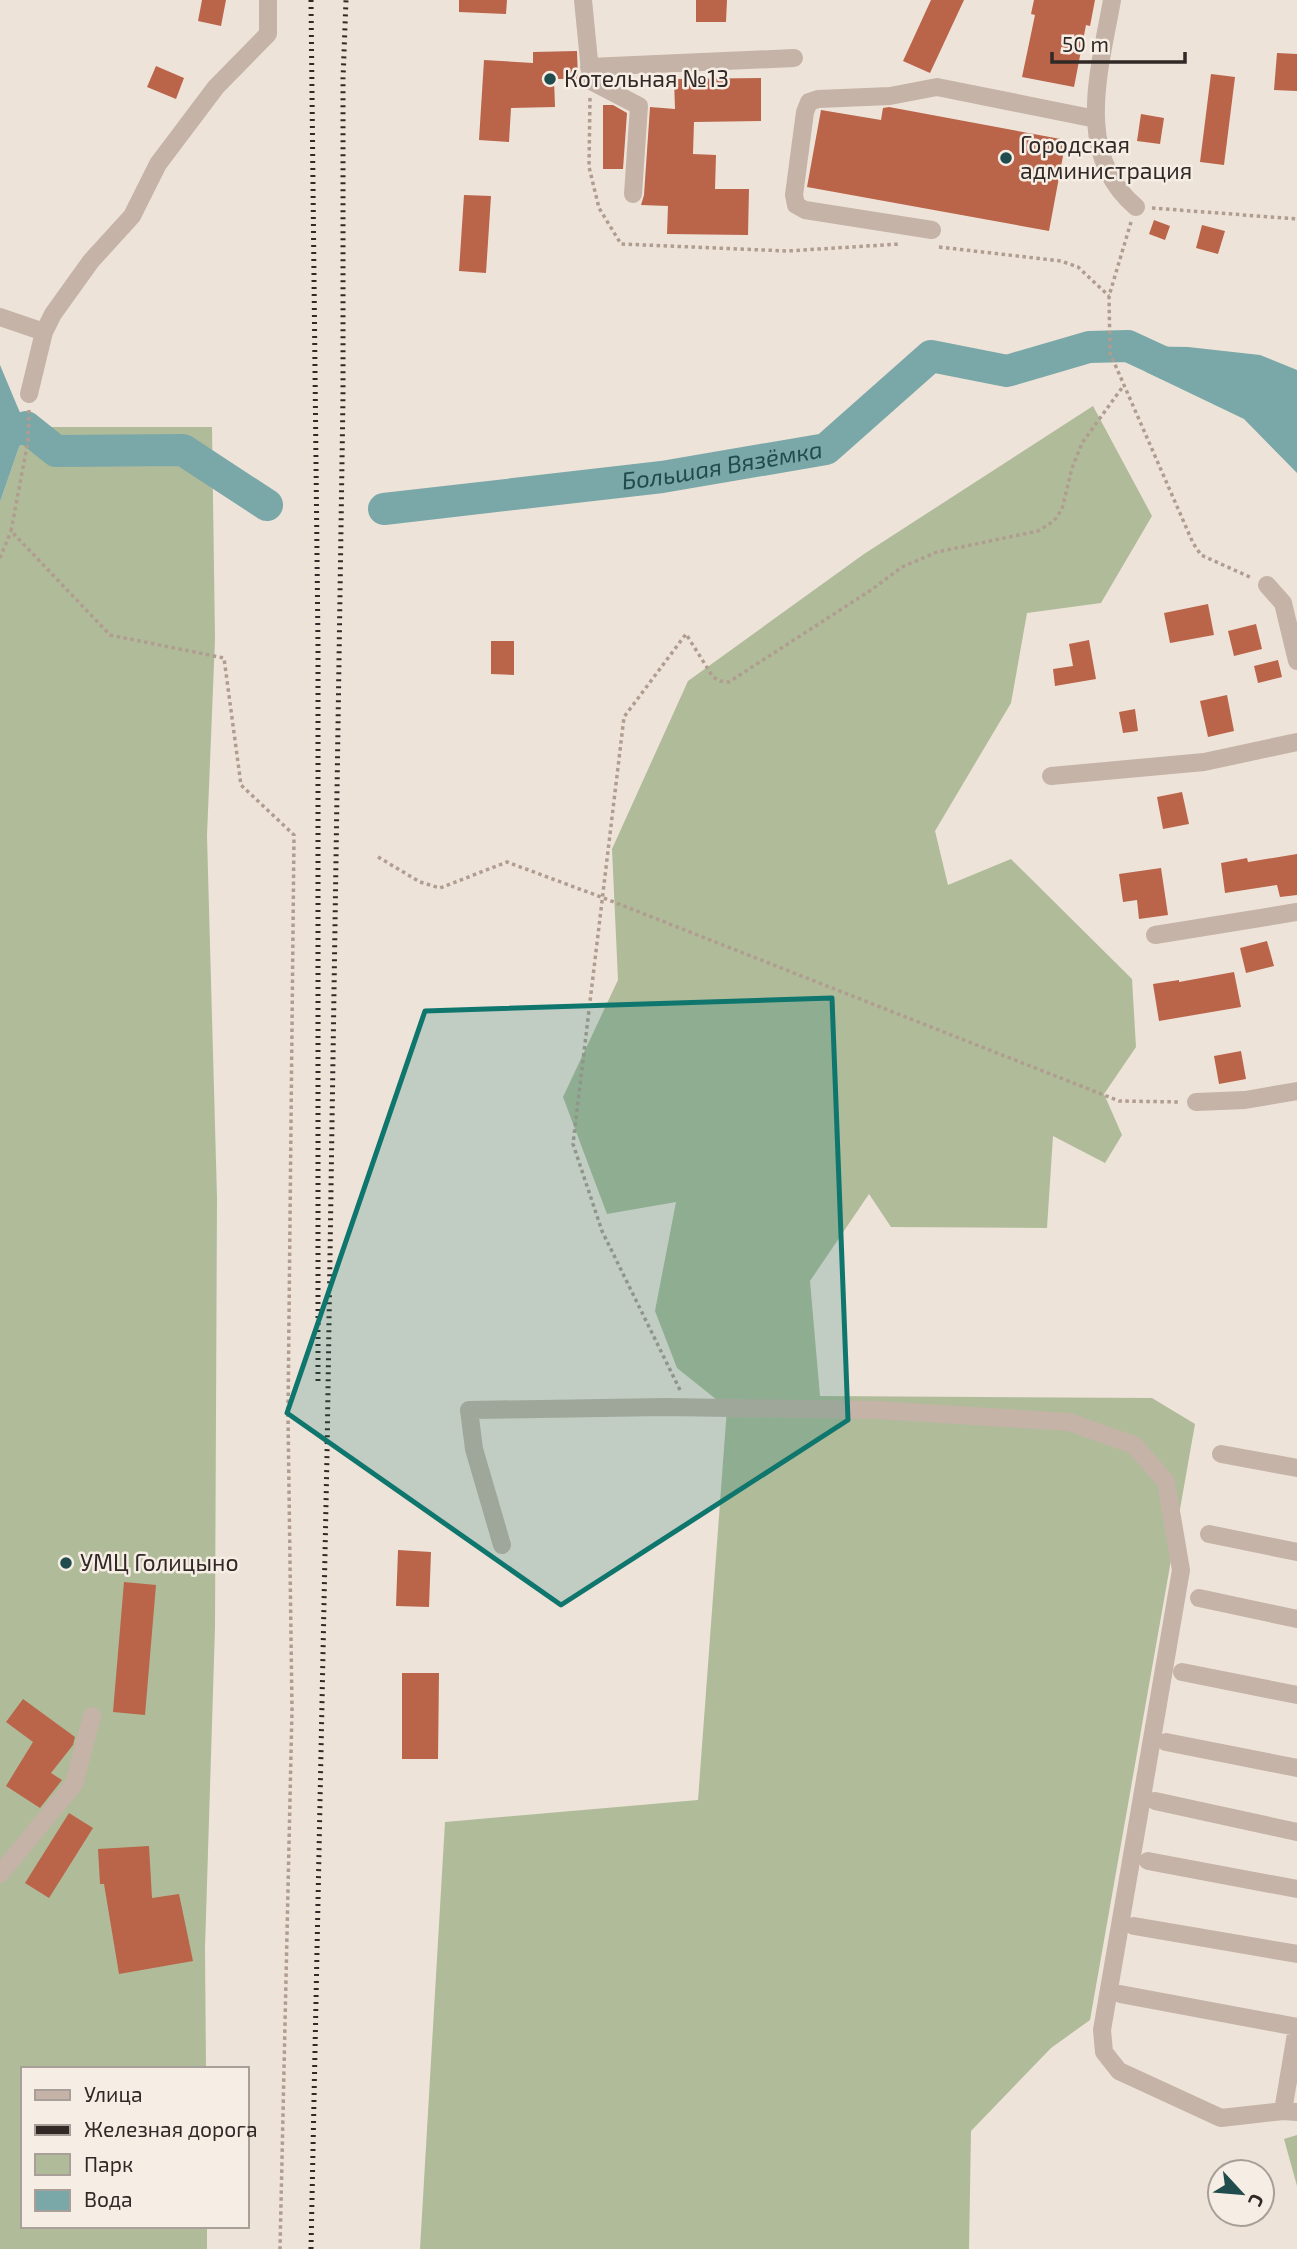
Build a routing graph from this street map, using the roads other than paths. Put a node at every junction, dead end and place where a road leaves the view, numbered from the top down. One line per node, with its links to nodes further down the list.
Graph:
1 (268, 0): 11 (street)
2 (583, 0): 5 (street)
3 (1112, 0): 6 (street)
4 (794, 58): 5 (street)
5 (590, 74): 7 (street)
6 (1096, 119): 8 (street); 9 (street)
7 (633, 194)
8 (1136, 206)
9 (935, 238)
10 (0, 317): 11 (street)
11 (44, 332): 12 (street)
12 (29, 394)
13 (1267, 585): 14 (street)
14 (1297, 661)
15 (1297, 742): 16 (street)
16 (1051, 776)
17 (1297, 912): 18 (street)
18 (1155, 935)
19 (1297, 1091): 20 (street)
20 (1196, 1102)
21 (1221, 1454): 22 (street)
22 (1297, 1468)
23 (1209, 1534): 25 (street)
24 (502, 1545): 42 (street)
25 (1297, 1552)
26 (1199, 1598): 27 (street)
27 (1297, 1619)
28 (1182, 1672): 29 (street)
29 (1297, 1695)
30 (92, 1716): 36 (street)
31 (1166, 1742): 32 (street)
32 (1297, 1768)
33 (1155, 1801): 34 (street)
34 (1297, 1832)
35 (1148, 1861): 37 (street)
36 (0, 1874)
37 (1297, 1889)
38 (1134, 1926): 39 (street)
39 (1297, 1954)
40 (1119, 1994): 41 (street)
41 (1297, 2027): 42 (street)
42 (1290, 2112)

